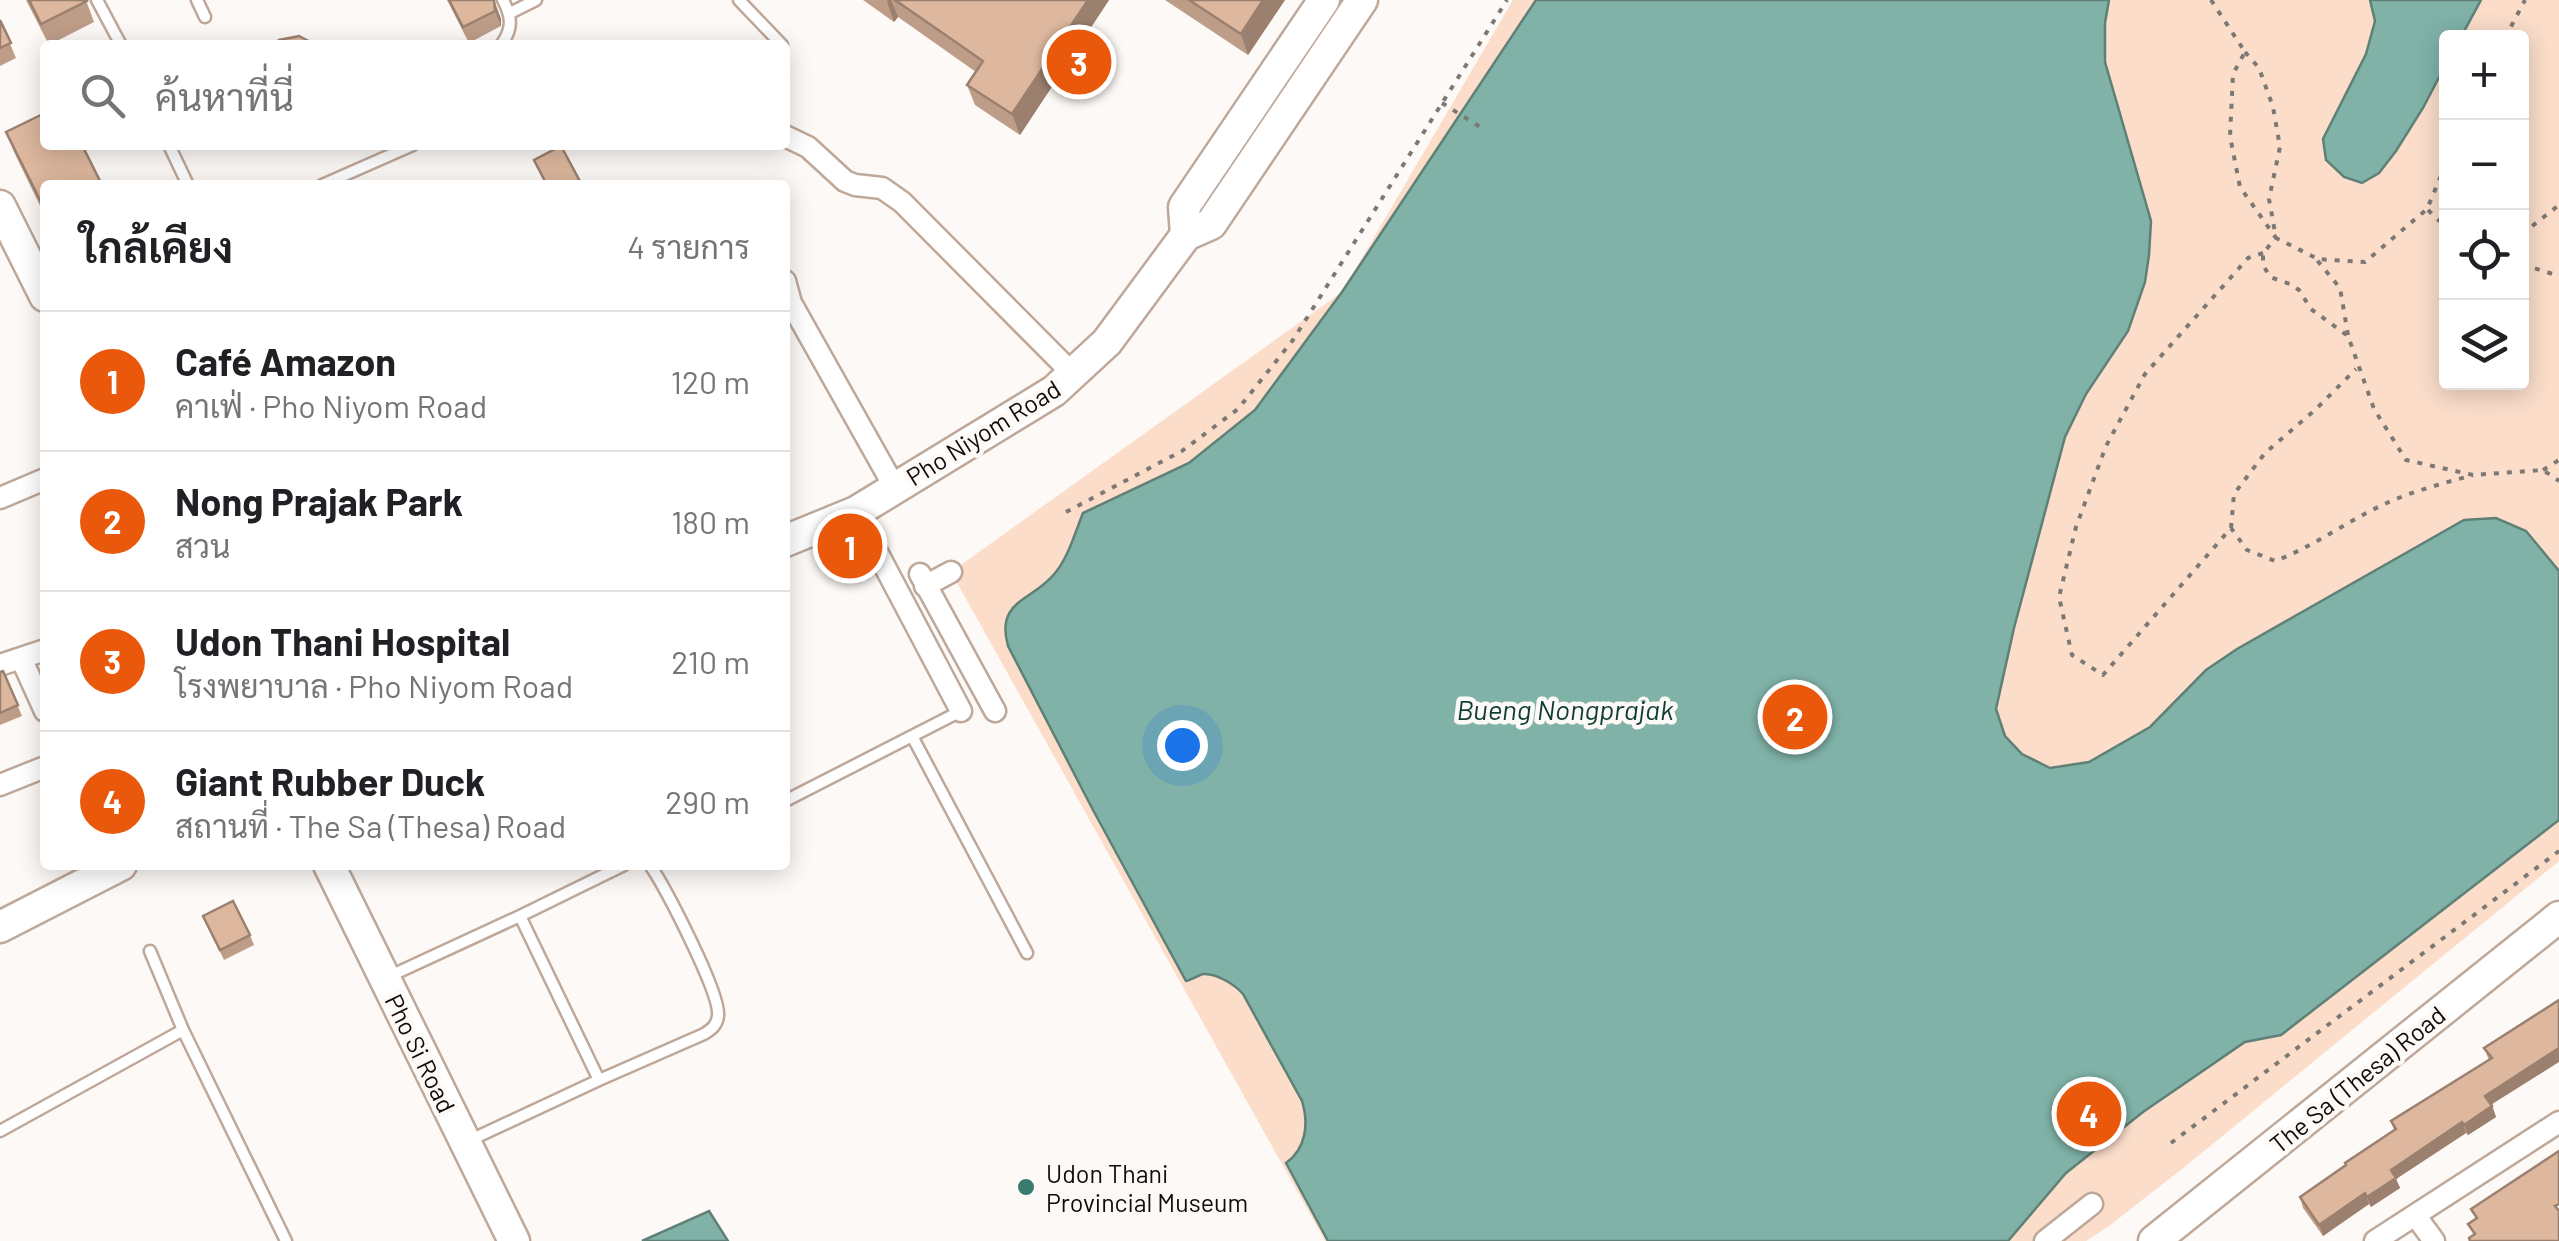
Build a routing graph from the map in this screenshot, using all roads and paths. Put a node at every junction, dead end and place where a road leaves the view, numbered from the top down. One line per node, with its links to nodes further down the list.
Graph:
1 (98, 0): 14 (lane)
2 (197, 0): 12 (lane)
3 (503, 0): 11 (lane)
4 (536, 0): 11 (lane)
5 (739, 0): 16 (lane)
6 (1324, 0): 31 (street, Pho Niyom Road)
7 (1362, 0): 31 (street, Pho Niyom Road)
8 (1508, 0): 18 (path)
9 (2211, 0): 17 (path)
10 (2525, 0): 13 (path)
11 (510, 14): 15 (lane)
12 (206, 18)
13 (2509, 30)
14 (118, 40)
15 (504, 40)
16 (777, 40)
17 (2246, 52): 32 (path); 32 (path)
18 (1442, 103): 19 (path); 50 (path)
19 (1485, 130)
20 (790, 138): 41 (street)
21 (171, 150): 23 (lane)
22 (402, 150): 24 (lane)
23 (186, 180)
24 (333, 180)
25 (2439, 181): 28 (path)
26 (2559, 205): 30 (path)
27 (0, 206): 37 (street)
28 (2427, 209): 29 (path); 34 (path)
29 (2439, 220)
30 (2529, 229)
31 (1186, 234): 41 (street, Pho Niyom Road)
32 (2276, 238): 33 (path); 34 (path)
33 (2263, 252): 39 (path); 51 (path)
34 (2316, 258): 39 (path)
35 (2529, 268): 36 (path)
36 (2559, 276)
37 (40, 286)
38 (790, 298): 47 (street)
39 (2348, 336): 40 (path)
40 (2358, 367): 44 (path); 51 (path)
41 (1073, 374): 47 (street, Pho Niyom Road)
42 (2559, 460): 43 (path)
43 (2543, 470): 44 (path); 46 (path)
44 (2473, 475): 51 (path)
45 (40, 481): 48 (street)
46 (2559, 481)
47 (895, 488): 49 (street, Pho Niyom Road)
48 (0, 498)
49 (856, 512): 52 (street, Pho Niyom Road); 59 (street)
50 (1066, 512)
51 (2231, 528)
52 (790, 538)
53 (951, 572): 58 (street)
54 (40, 652): 55 (street)
55 (21, 658): 56 (street); 57 (street)
56 (0, 665)
57 (40, 699)
58 (995, 711)
59 (960, 712): 60 (lane)
60 (912, 736): 63 (lane); 73 (lane)
61 (40, 769): 62 (street)
62 (0, 785)
63 (790, 798)
64 (2559, 850): 80 (path)
65 (111, 870): 71 (street)
66 (330, 870): 74 (street, Pho Si Road)
67 (614, 870): 69 (lane)
68 (653, 870): 76 (lane)
69 (520, 916): 74 (lane); 76 (lane)
70 (2559, 917): 86 (street, The Sa (Thesa) Road)
71 (0, 927)
72 (150, 950): 75 (lane)
73 (1027, 954)
74 (384, 978): 79 (street, Pho Si Road)
75 (183, 1030): 78 (lane); 83 (lane)
76 (600, 1080): 79 (lane)
77 (2559, 1122): 82 (street)
78 (0, 1131)
79 (465, 1142): 84 (street, Pho Si Road)
80 (2170, 1143)
81 (2092, 1204): 85 (street)
82 (2416, 1215): 87 (street); 88 (street)
83 (286, 1241)
84 (514, 1241)
85 (2045, 1241)
86 (2154, 1241)
87 (2376, 1241)
88 (2434, 1241)

